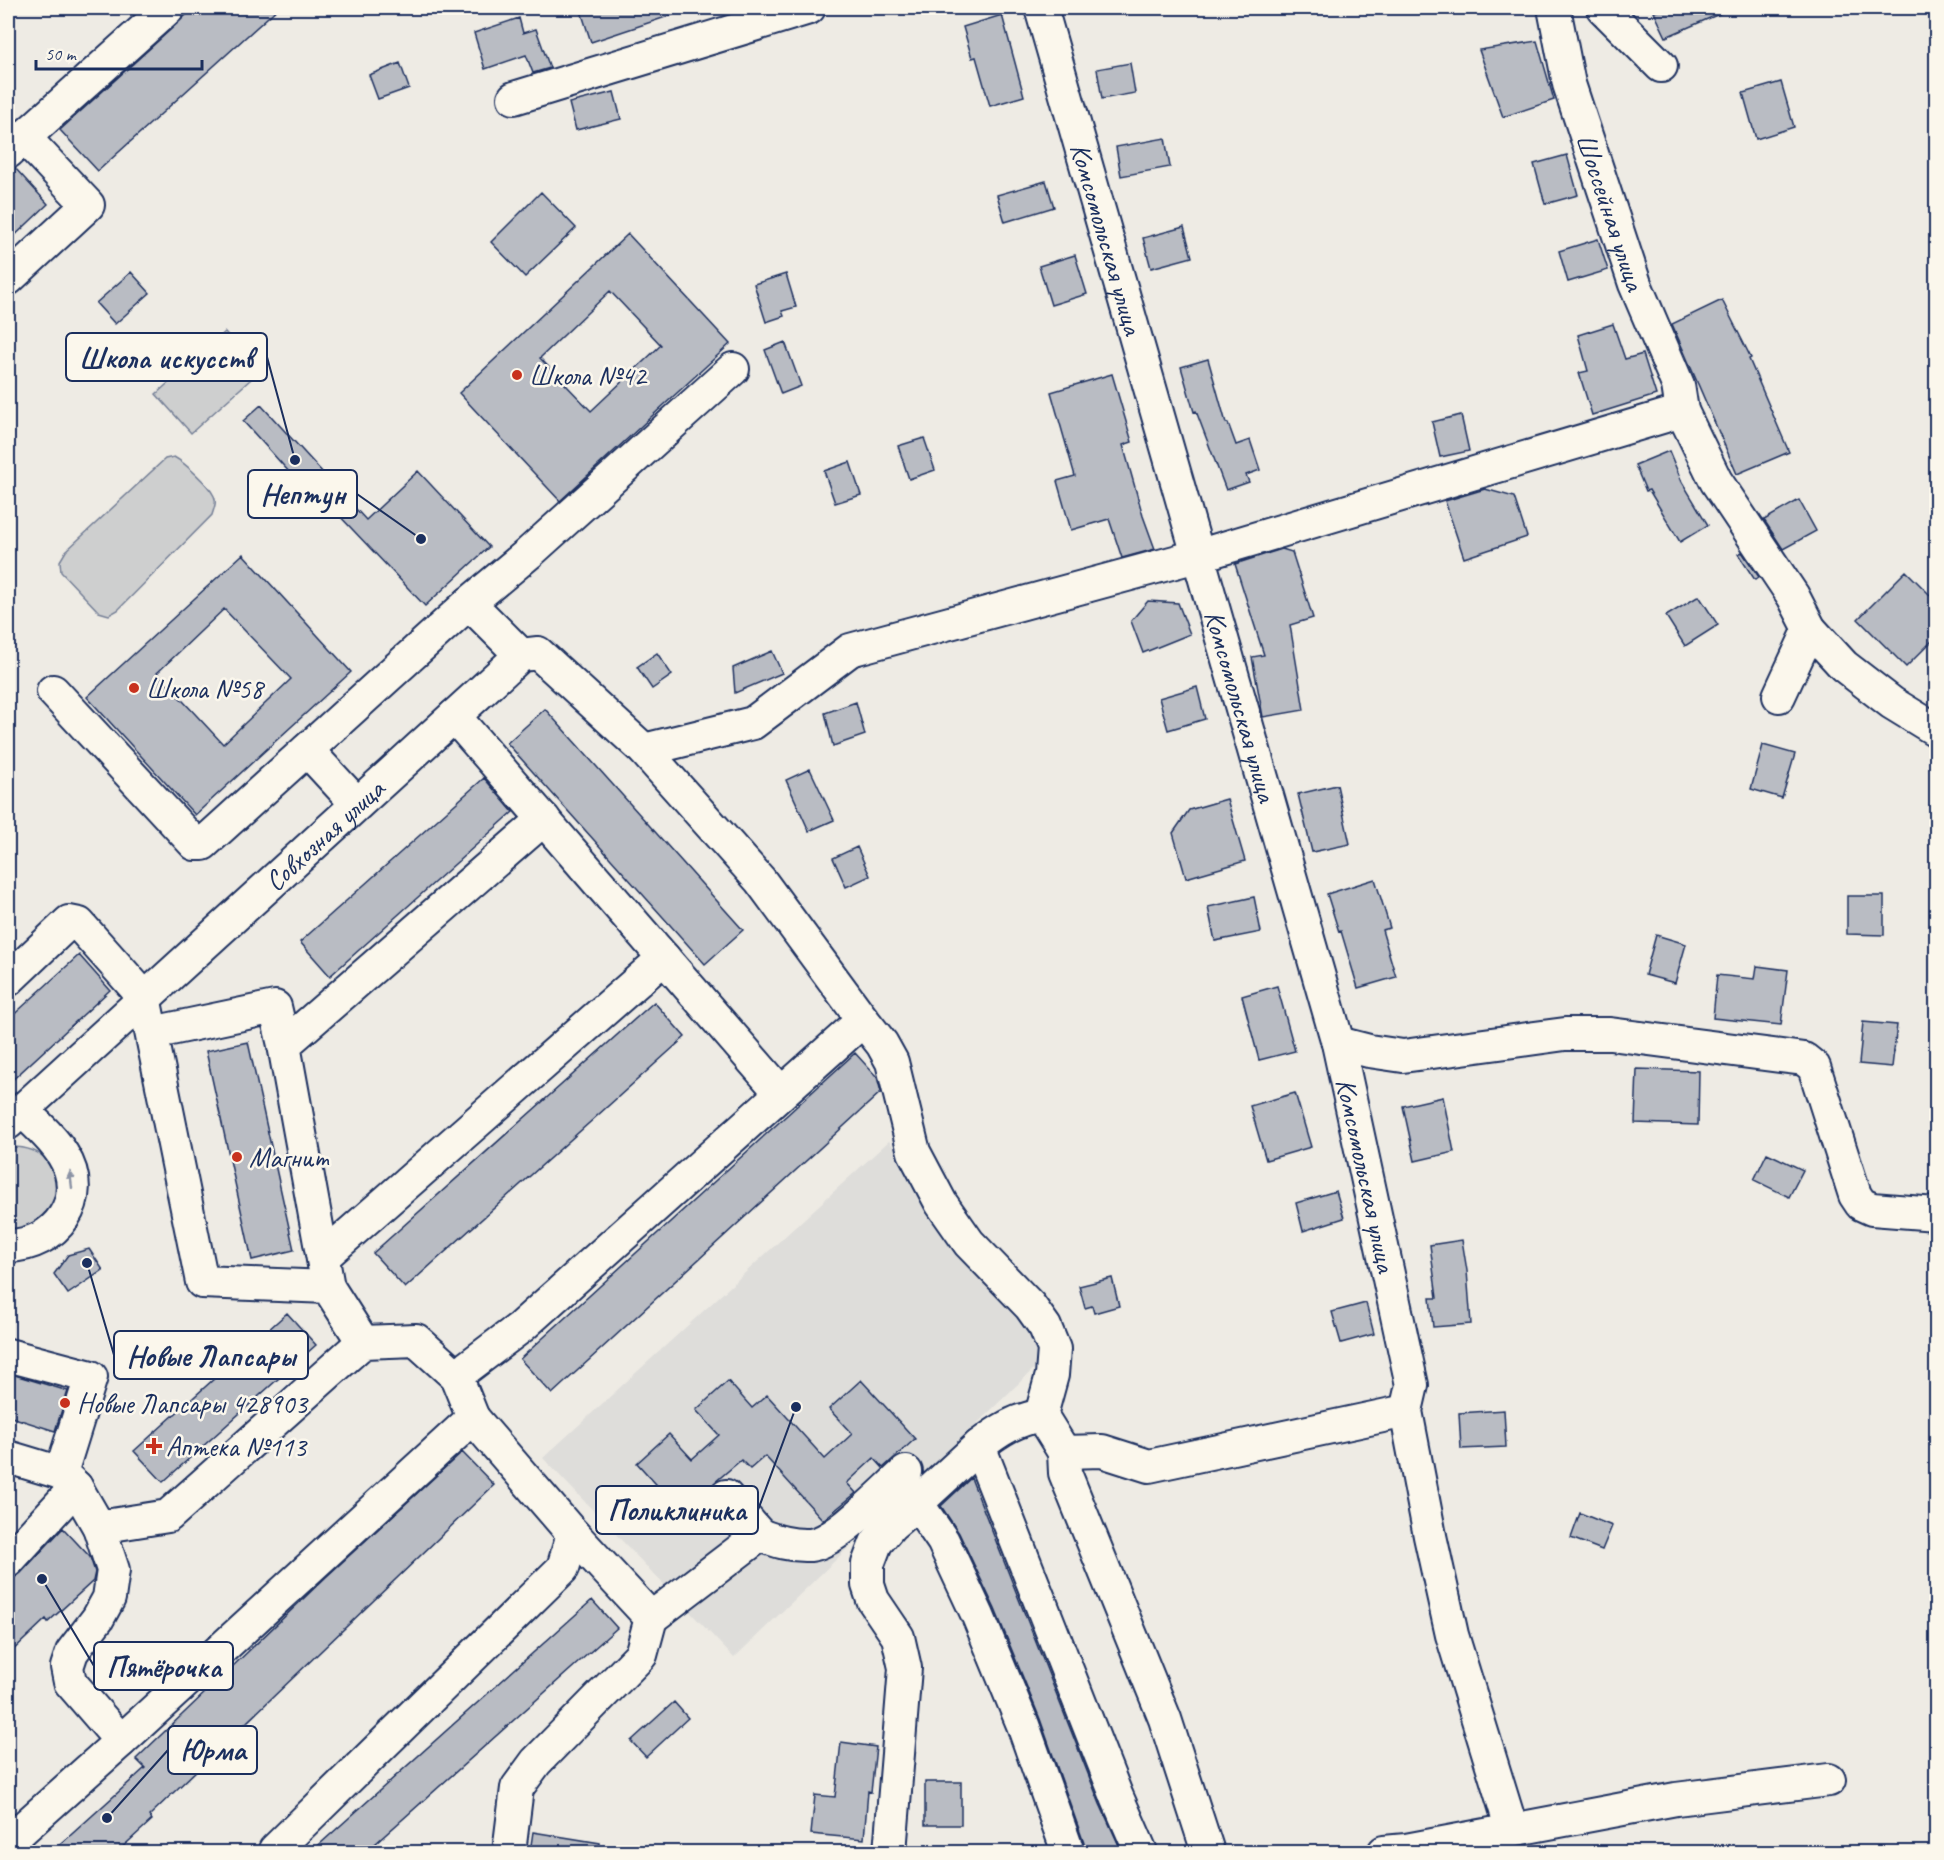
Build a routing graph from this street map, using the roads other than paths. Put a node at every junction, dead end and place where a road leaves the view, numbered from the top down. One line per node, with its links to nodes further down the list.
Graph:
1 (168, 8): 8 (street)
2 (809, 8): 7 (street)
3 (1041, 8): 12 (street, Комсомольская улица)
4 (1554, 8): 11 (street, Шоссейная улица)
5 (1603, 8): 6 (street)
6 (1660, 66)
7 (514, 98)
8 (16, 144): 9 (street)
9 (8, 279)
10 (733, 369): 13 (street)
11 (1682, 411): 12 (street); 14 (street, Шоссейная улица)
12 (1197, 556): 21 (street); 29 (street, Комсомольская улица)
13 (470, 603): 15 (street); 20 (street)
14 (1810, 629): 17 (street); 19 (street, Шоссейная улица)
15 (521, 655): 18 (street, Совхозная улица); 21 (street)
16 (53, 691): 20 (street)
17 (1779, 696)
18 (453, 716): 22 (street, Совхозная улица); 23 (street)
19 (1936, 730)
20 (307, 750): 22 (street)
21 (644, 750): 27 (street)
22 (357, 804): 26 (street, Совхозная улица)
23 (544, 819): 24 (street); 30 (street)
24 (664, 958): 31 (street); 35 (street)
25 (8, 980): 26 (street)
26 (144, 997): 28 (street); 32 (street, Совхозная улица)
27 (863, 1020): 31 (street); 40 (street)
28 (152, 1033): 30 (street); 35 (street)
29 (1338, 1043): 33 (street); 39 (street, Комсомольская улица)
30 (284, 1045): 35 (street)
31 (781, 1093): 38 (street)
32 (15, 1116): 34 (street, one-way to 32)
33 (1936, 1214)
34 (8, 1246)
35 (325, 1272): 36 (street)
36 (363, 1342): 38 (street); 49 (street)
37 (8, 1355): 46 (street)
38 (456, 1376): 41 (street)
39 (1406, 1411): 43 (street); 56 (street)
40 (1041, 1415): 42 (street); 43 (street)
41 (473, 1418): 50 (street); 54 (street)
42 (979, 1446): 48 (street); 62 (street)
43 (1064, 1452): 63 (street)
44 (8, 1457): 46 (street)
45 (906, 1472): 51 (street)
46 (69, 1480): 49 (street); 52 (street)
47 (726, 1496): 51 (street)
48 (917, 1503): 60 (street); 61 (street)
49 (99, 1527): 54 (street)
50 (573, 1534): 53 (street); 59 (street)
51 (760, 1535): 53 (street)
52 (8, 1561)
53 (651, 1618): 58 (street)
54 (121, 1741): 57 (street)
55 (1829, 1780): 56 (street)
56 (1512, 1830): 64 (street)
57 (8, 1842)
58 (510, 1846)
59 (275, 1850)
60 (890, 1852)
61 (1068, 1852)
62 (1141, 1852)
63 (1208, 1852)
64 (1399, 1852)

